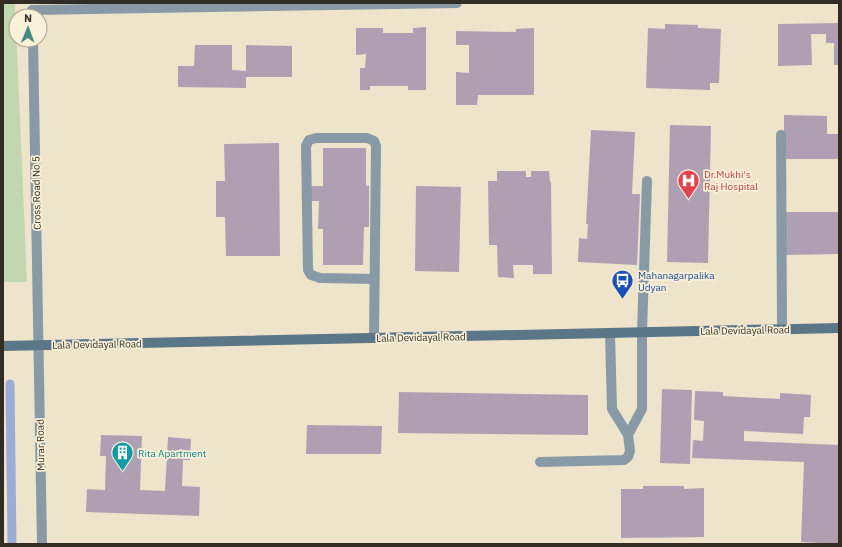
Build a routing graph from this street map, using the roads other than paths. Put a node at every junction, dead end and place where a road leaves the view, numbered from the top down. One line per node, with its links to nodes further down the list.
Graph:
1 (457, 3): 2 (street)
2 (48, 10)
3 (33, 48): 13 (street, Cross Road No 5)
4 (780, 135): 8 (street)
5 (647, 181): 9 (street)
6 (374, 279): 6 (street); 11 (street)
7 (839, 328): 8 (street, Lala Devidayal Road)
8 (782, 329): 9 (street, Lala Devidayal Road)
9 (642, 332): 10 (street, Lala Devidayal Road); 14 (street)
10 (610, 333): 11 (street, Lala Devidayal Road); 14 (street)
11 (374, 338): 13 (street, Lala Devidayal Road)
12 (3, 346): 13 (street, Lala Devidayal Road)
13 (38, 346): 16 (street, Murar Road)
14 (628, 435): 15 (street)
15 (540, 462)
16 (42, 544)

